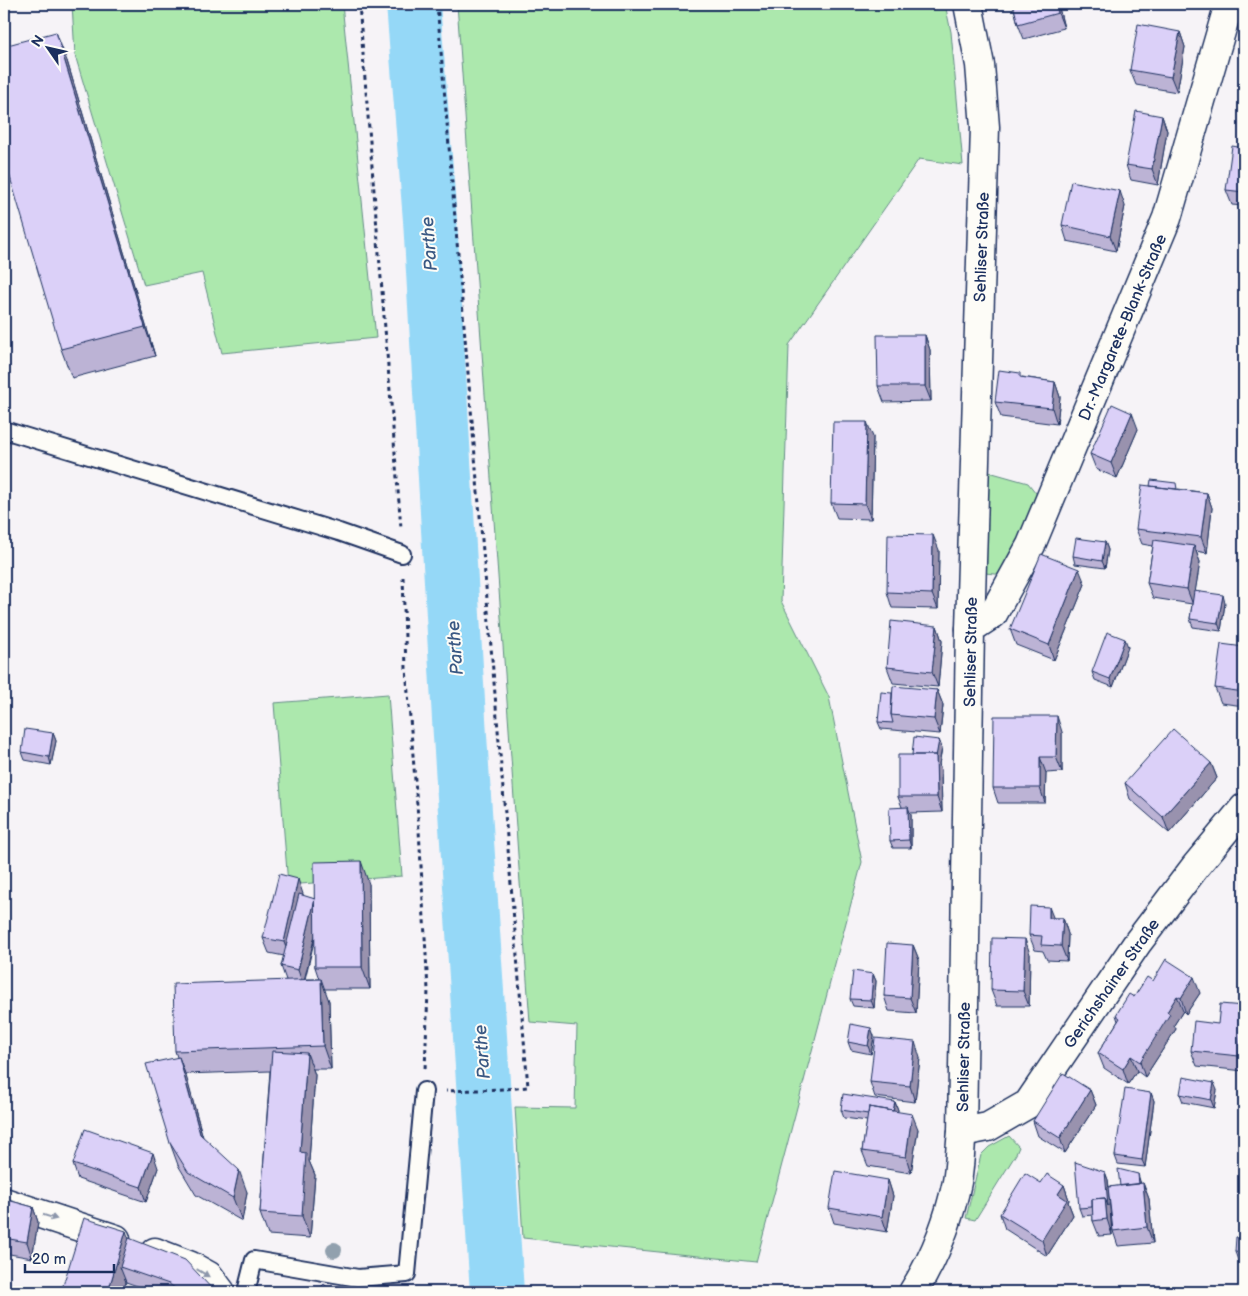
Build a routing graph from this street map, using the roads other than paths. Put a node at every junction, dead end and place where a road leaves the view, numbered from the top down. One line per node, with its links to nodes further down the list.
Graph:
1 (968, 4): 5 (street, Sehliser Straße)
2 (1229, 4): 5 (street, Dr.-Margarete-Blank-Straße)
3 (4, 430): 4 (lane)
4 (402, 554)
5 (970, 628): 8 (street, Sehliser Straße)
6 (1244, 808): 8 (street, Gerichshainer Straße)
7 (424, 1091): 11 (lane)
8 (962, 1132): 12 (street, Sehliser Straße)
9 (4, 1202): 10 (street, one-way to 10)
10 (221, 1292)
11 (246, 1292)
12 (914, 1292)

